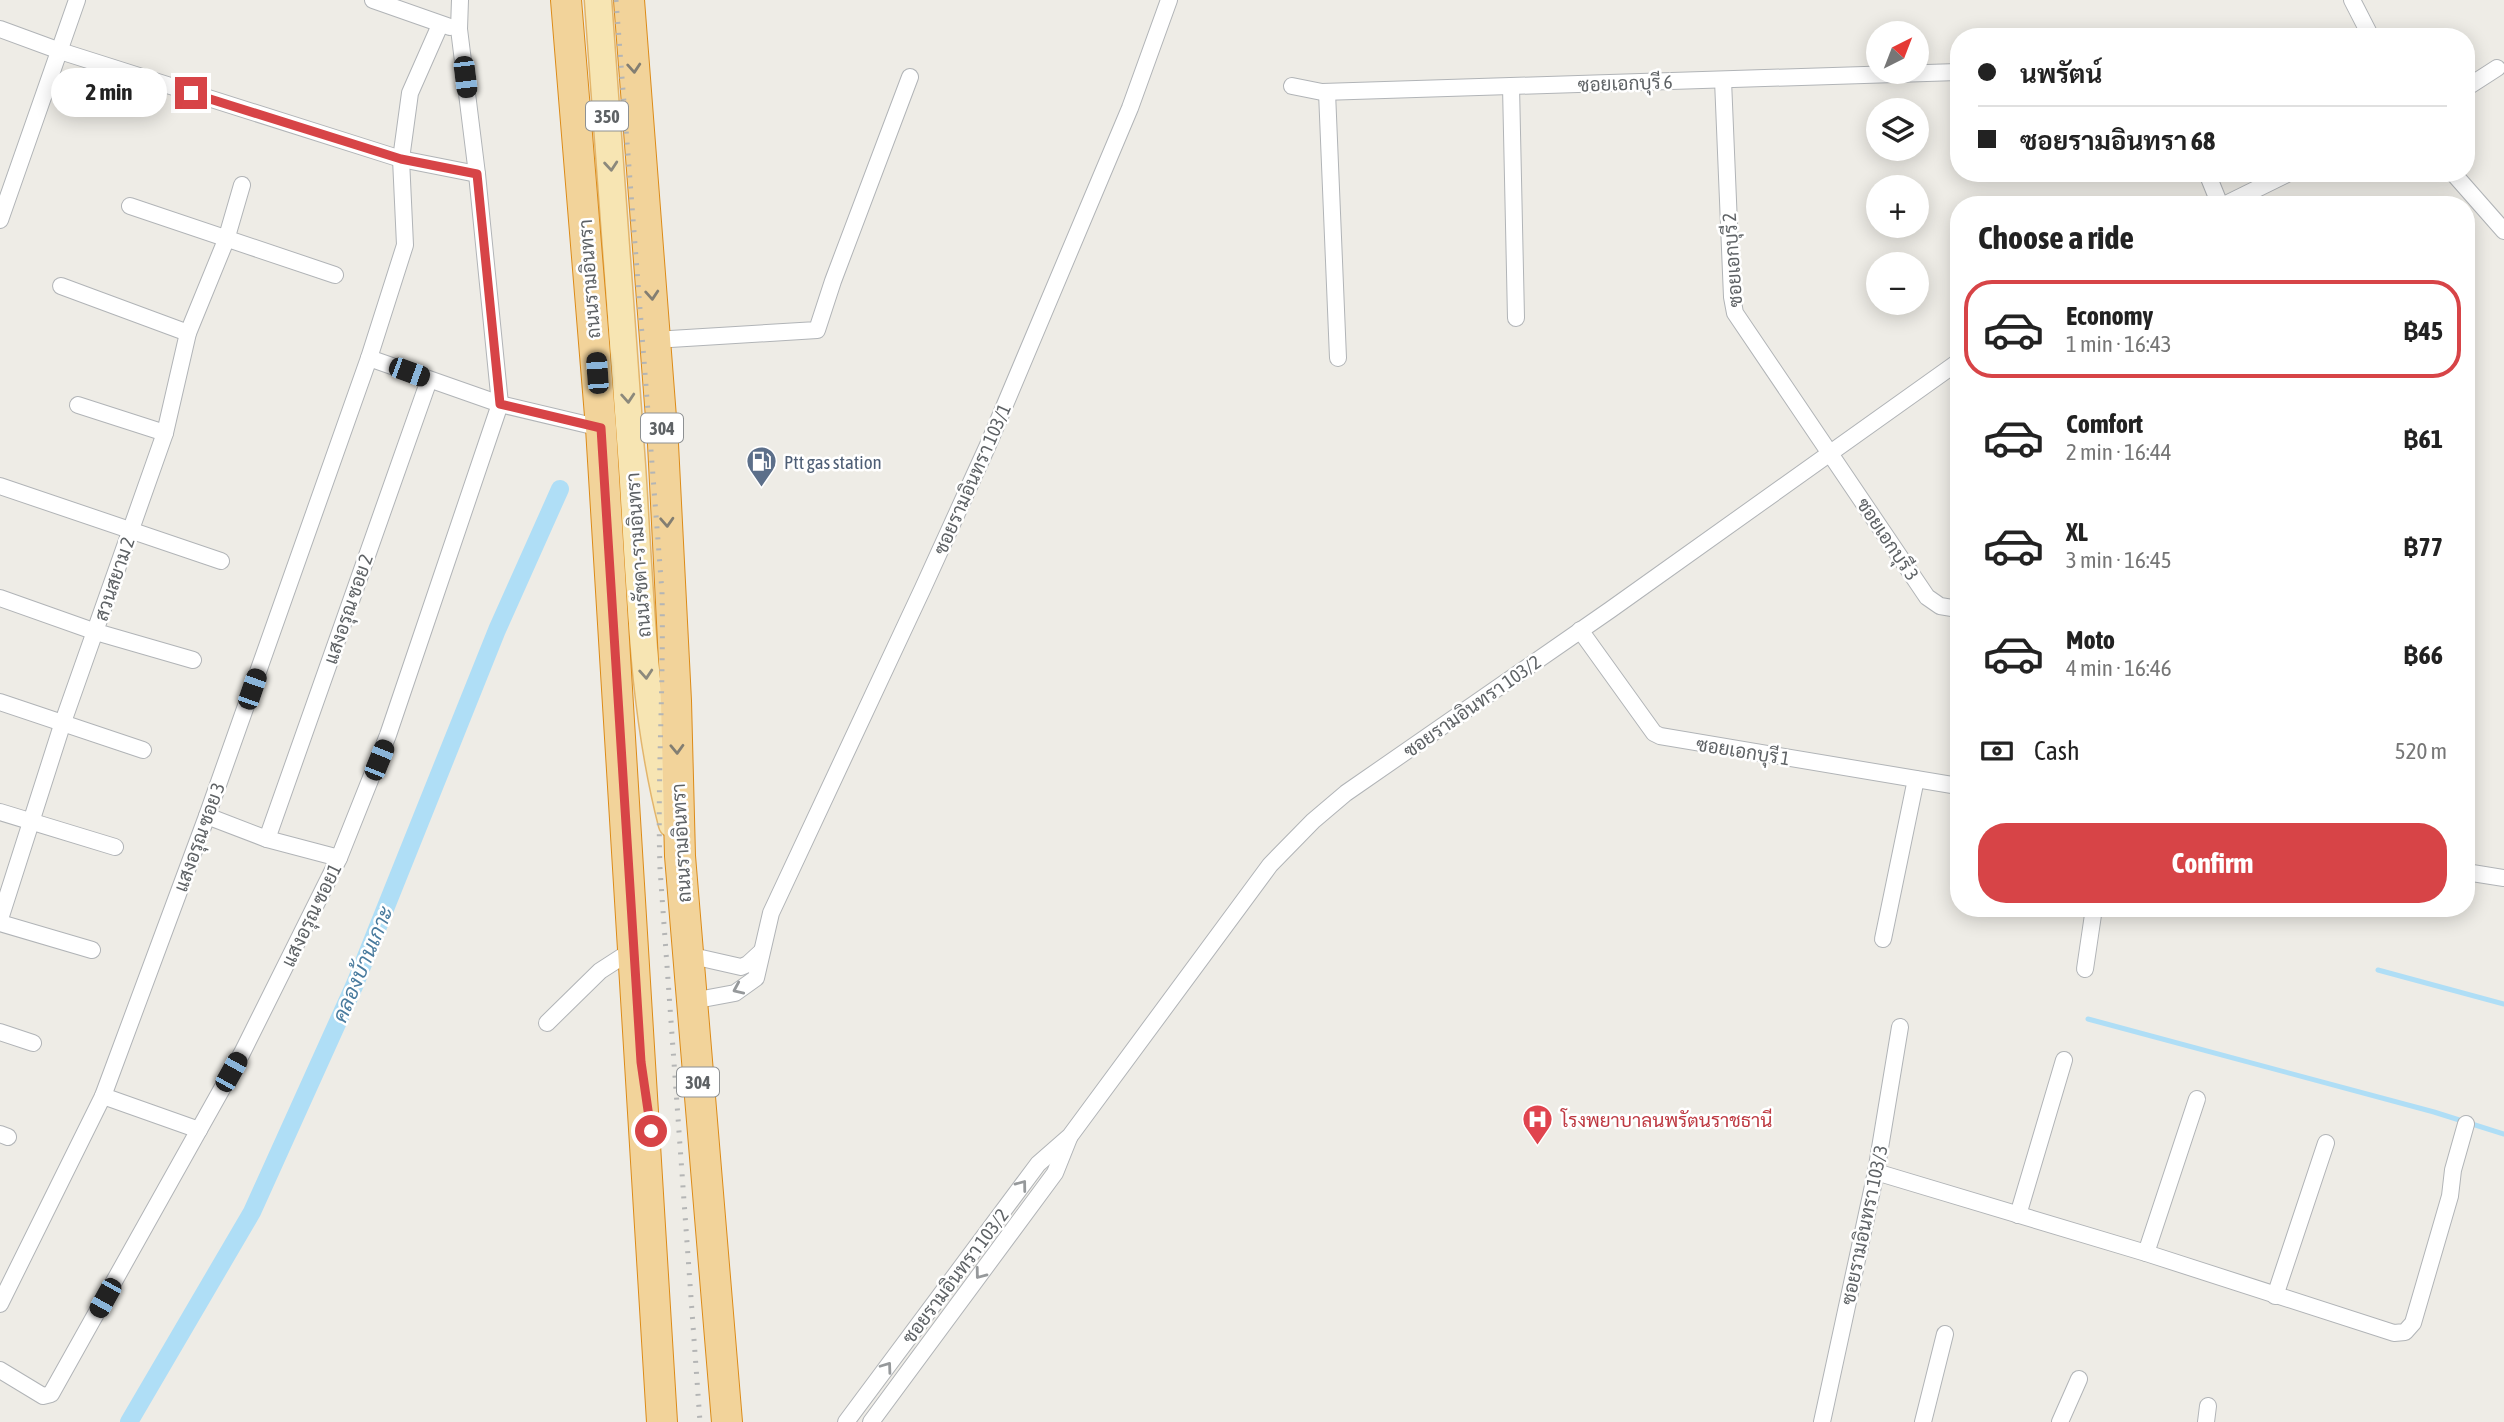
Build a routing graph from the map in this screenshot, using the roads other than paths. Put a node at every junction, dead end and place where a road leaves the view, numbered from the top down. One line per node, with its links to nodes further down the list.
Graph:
1 (77, 0): 13 (street)
2 (373, 0): 9 (street)
3 (460, 0): 12 (street)
4 (566, 0): 45 (highway, ถนนรามอินทรา / 304)
5 (598, 0): 66 (main road, ถนนรัชดา-รามอินทรา / 350, one-way to 66)
6 (629, 0): 38 (highway, ถนนรามอินทรา / 304, one-way to 38)
7 (1169, 0): 75 (street, ซอยรามอินทรา 103/1)
8 (2352, 0): 10 (street)
9 (440, 25): 12 (street); 22 (street, แสงอรุณ ซอย 3)
10 (2366, 28)
11 (0, 29): 13 (street)
12 (459, 29): 23 (street)
13 (60, 51): 22 (street); 31 (street)
14 (2497, 68): 18 (street)
15 (1950, 72): 17 (street, ซอยเอกบุรี 6)
16 (910, 76): 38 (street)
17 (1723, 80): 20 (street, ซอยเอกบุรี 6); 47 (street, ซอยเอกบุรี 2)
18 (2475, 82)
19 (1292, 86): 21 (street, ซอยเอกบุรี 6)
20 (1511, 86): 21 (street, ซอยเอกบุรี 6); 36 (street)
21 (1327, 92): 40 (street)
22 (401, 159): 23 (street); 39 (street, แสงอรุณ ซอย 3)
23 (477, 174): 43 (street)
24 (2270, 182): 27 (street)
25 (2461, 182): 28 (street)
26 (242, 185): 33 (street, สวนสยาม 2)
27 (2241, 196)
28 (2473, 196)
29 (2475, 198): 32 (street)
30 (130, 206): 33 (street)
31 (0, 220)
32 (2504, 231)
33 (226, 240): 34 (street); 37 (street, สวนสยาม 2)
34 (335, 275)
35 (61, 286): 37 (street)
36 (1516, 318)
37 (188, 333): 46 (street, สวนสยาม 2)
38 (654, 340): 66 (highway, ถนนรามอินทรา / 304, one-way to 66)
39 (369, 358): 42 (street); 62 (street, แสงอรุณ ซอย 3)
40 (1338, 358)
41 (1950, 371): 47 (street, ซอยรามอินทรา 103/2)
42 (429, 380): 43 (street); 64 (street, แสงอรุณ ซอย 2)
43 (500, 404): 45 (street); 67 (street, แสงอรุณ ซอย1)
44 (78, 405): 46 (street)
45 (601, 428): 73 (highway, ถนนรามอินทรา / 304)
46 (165, 433): 49 (street, สวนสยาม 2)
47 (1830, 454): 52 (street, ซอยเอกบุรี 3); 53 (street, ซอยรามอินทรา 103/2)
48 (0, 486): 49 (street)
49 (132, 529): 50 (street); 54 (street, สวนสยาม 2)
50 (221, 561)
51 (0, 598): 54 (street)
52 (1950, 608)
53 (1580, 630): 59 (street, ซอยเอกบุรี 1); 90 (street, ซอยรามอินทรา 103/2)
54 (96, 632): 55 (street); 57 (street, สวนสยาม 2)
55 (193, 660)
56 (0, 702): 57 (street)
57 (63, 722): 58 (street); 63 (street, สวนสยาม 2)
58 (143, 750)
59 (1916, 779): 60 (street, ซอยเอกบุรี 1); 72 (street)
60 (1950, 785)
61 (0, 812): 63 (street)
62 (206, 816): 64 (street); 86 (street, แสงอรุณ ซอย 3)
63 (31, 822): 65 (street); 71 (street, สวนสยาม 2)
64 (267, 839): 67 (street)
65 (115, 847)
66 (680, 856): 76 (highway, ถนนรามอินทรา / 304)
67 (339, 858): 89 (street, แสงอรุณ ซอย1)
68 (2475, 873): 69 (street)
69 (2504, 878)
70 (2093, 917): 77 (street)
71 (0, 921): 74 (street)
72 (1883, 939)
73 (634, 949): 79 (street); 85 (highway, ถนนรามอินทรา / 304)
74 (92, 950)
75 (761, 952): 76 (street); 78 (street, ซอยรามอินทรา 103/1, one-way to 78)
76 (688, 955): 78 (highway, ถนนรามอินทรา / 304)
77 (2085, 969)
78 (692, 1001): 83 (highway, ถนนรามอินทรา / 304)
79 (547, 1023)
80 (1900, 1027): 92 (street, ซอยรามอินทรา 103/3)
81 (0, 1032): 82 (street)
82 (33, 1044)
83 (696, 1056): 98 (highway, ถนนรามอินทรา / 304); 104 (highway, ถนนรามอินทรา / 304)
84 (2064, 1060): 93 (street)
85 (641, 1062): 98 (highway, ถนนรามอินทรา / 304); 101 (highway, ถนนรามอินทรา / 304)
86 (103, 1096): 89 (street); 96 (street, แสงอรุณ ซอย 3)
87 (2197, 1099): 94 (street)
88 (2466, 1124): 95 (street)
89 (199, 1130): 99 (street, แสงอรุณ ซอย1)
90 (1070, 1136): 105 (street, ซอยรามอินทรา 103/2, one-way to 90); 106 (street, ซอยรามอินทรา 103/2, one-way to 106)
91 (2326, 1143): 95 (street)
92 (1876, 1172): 93 (street); 107 (street, ซอยรามอินทรา 103/3)
93 (2018, 1215): 94 (street)
94 (2146, 1254): 95 (street)
95 (2275, 1296)
96 (0, 1304)
97 (1945, 1334): 108 (street)
98 (690, 1351): 102 (highway, ถนนรามอินทรา / 304); 103 (highway, ถนนรามอินทรา / 304)
99 (0, 1370)
100 (2079, 1379): 109 (street)
101 (662, 1422)
102 (682, 1422)
103 (710, 1422)
104 (727, 1422)
105 (846, 1422)
106 (871, 1422)
107 (1822, 1422)
108 (1923, 1422)
109 (2060, 1422)

